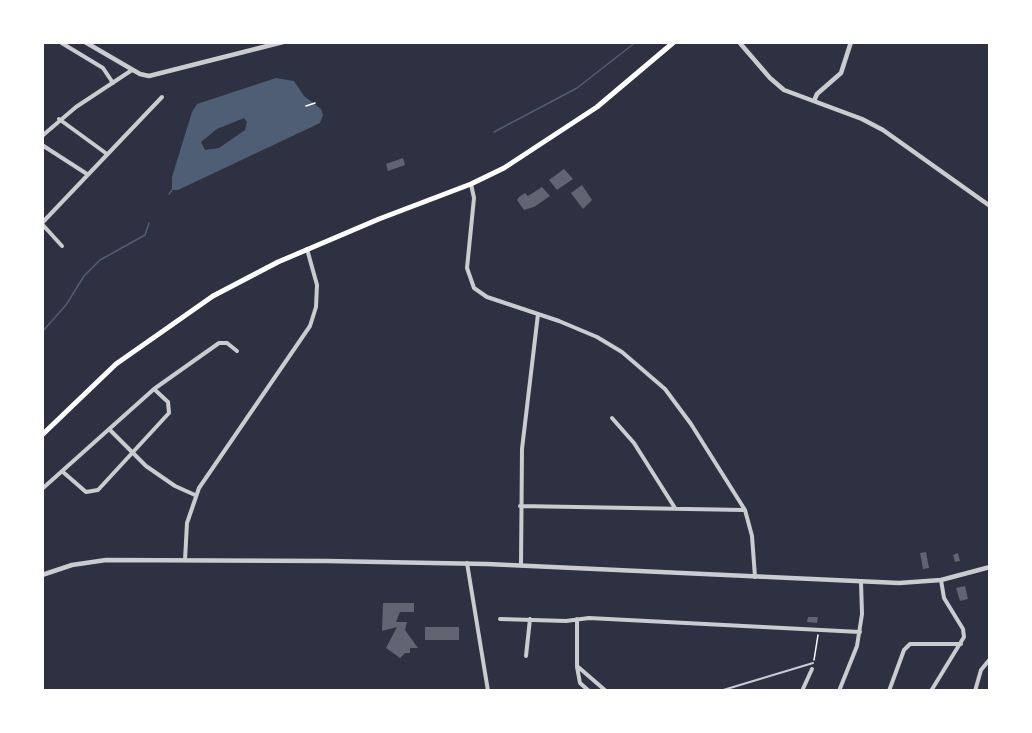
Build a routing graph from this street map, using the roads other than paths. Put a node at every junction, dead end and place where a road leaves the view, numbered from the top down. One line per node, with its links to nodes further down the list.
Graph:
1 (60, 42): 8 (street)
2 (85, 42): 7 (street)
3 (283, 42): 7 (street)
4 (674, 42): 16 (main road)
5 (739, 42): 10 (street)
6 (851, 42): 10 (street)
7 (132, 70): 8 (street)
8 (112, 83): 11 (street)
9 (162, 97): 14 (street)
10 (813, 101): 17 (street)
11 (59, 119): 12 (street); 14 (street)
12 (42, 136)
13 (42, 145): 15 (street)
14 (107, 154): 15 (street)
15 (87, 174): 18 (street)
16 (471, 184): 20 (main road); 21 (street)
17 (990, 206)
18 (42, 223): 19 (street)
19 (62, 246)
20 (307, 249): 26 (main road); 30 (street)
21 (537, 314): 31 (street); 33 (street)
22 (237, 351): 23 (street)
23 (154, 389): 25 (street); 27 (street)
24 (612, 418): 32 (street)
25 (109, 429): 27 (street); 28 (street)
26 (42, 435)
27 (133, 453): 28 (street); 30 (street)
28 (63, 472): 29 (street)
29 (42, 489)
30 (195, 495): 34 (street)
31 (520, 506): 32 (street); 36 (street)
32 (675, 508): 33 (street)
33 (745, 510): 39 (street)
34 (185, 560): 35 (street); 38 (street)
35 (468, 563): 36 (street); 52 (street)
36 (521, 565): 39 (street)
37 (990, 567): 40 (street)
38 (42, 575)
39 (755, 577): 41 (street)
40 (941, 580): 41 (street); 46 (street)
41 (861, 582): 45 (street)
42 (500, 619): 43 (street)
43 (530, 619): 44 (street); 47 (street)
44 (578, 619): 45 (street); 50 (street)
45 (860, 632): 57 (street)
46 (961, 644): 58 (street); 59 (street)
47 (526, 656)
48 (990, 659): 60 (street)
49 (813, 663): 55 (street)
50 (577, 666): 53 (street); 54 (street)
51 (812, 669): 56 (street)
52 (488, 691)
53 (589, 691)
54 (606, 691)
55 (720, 691)
56 (802, 691)
57 (839, 691)
58 (889, 691)
59 (931, 691)
60 (975, 691)

